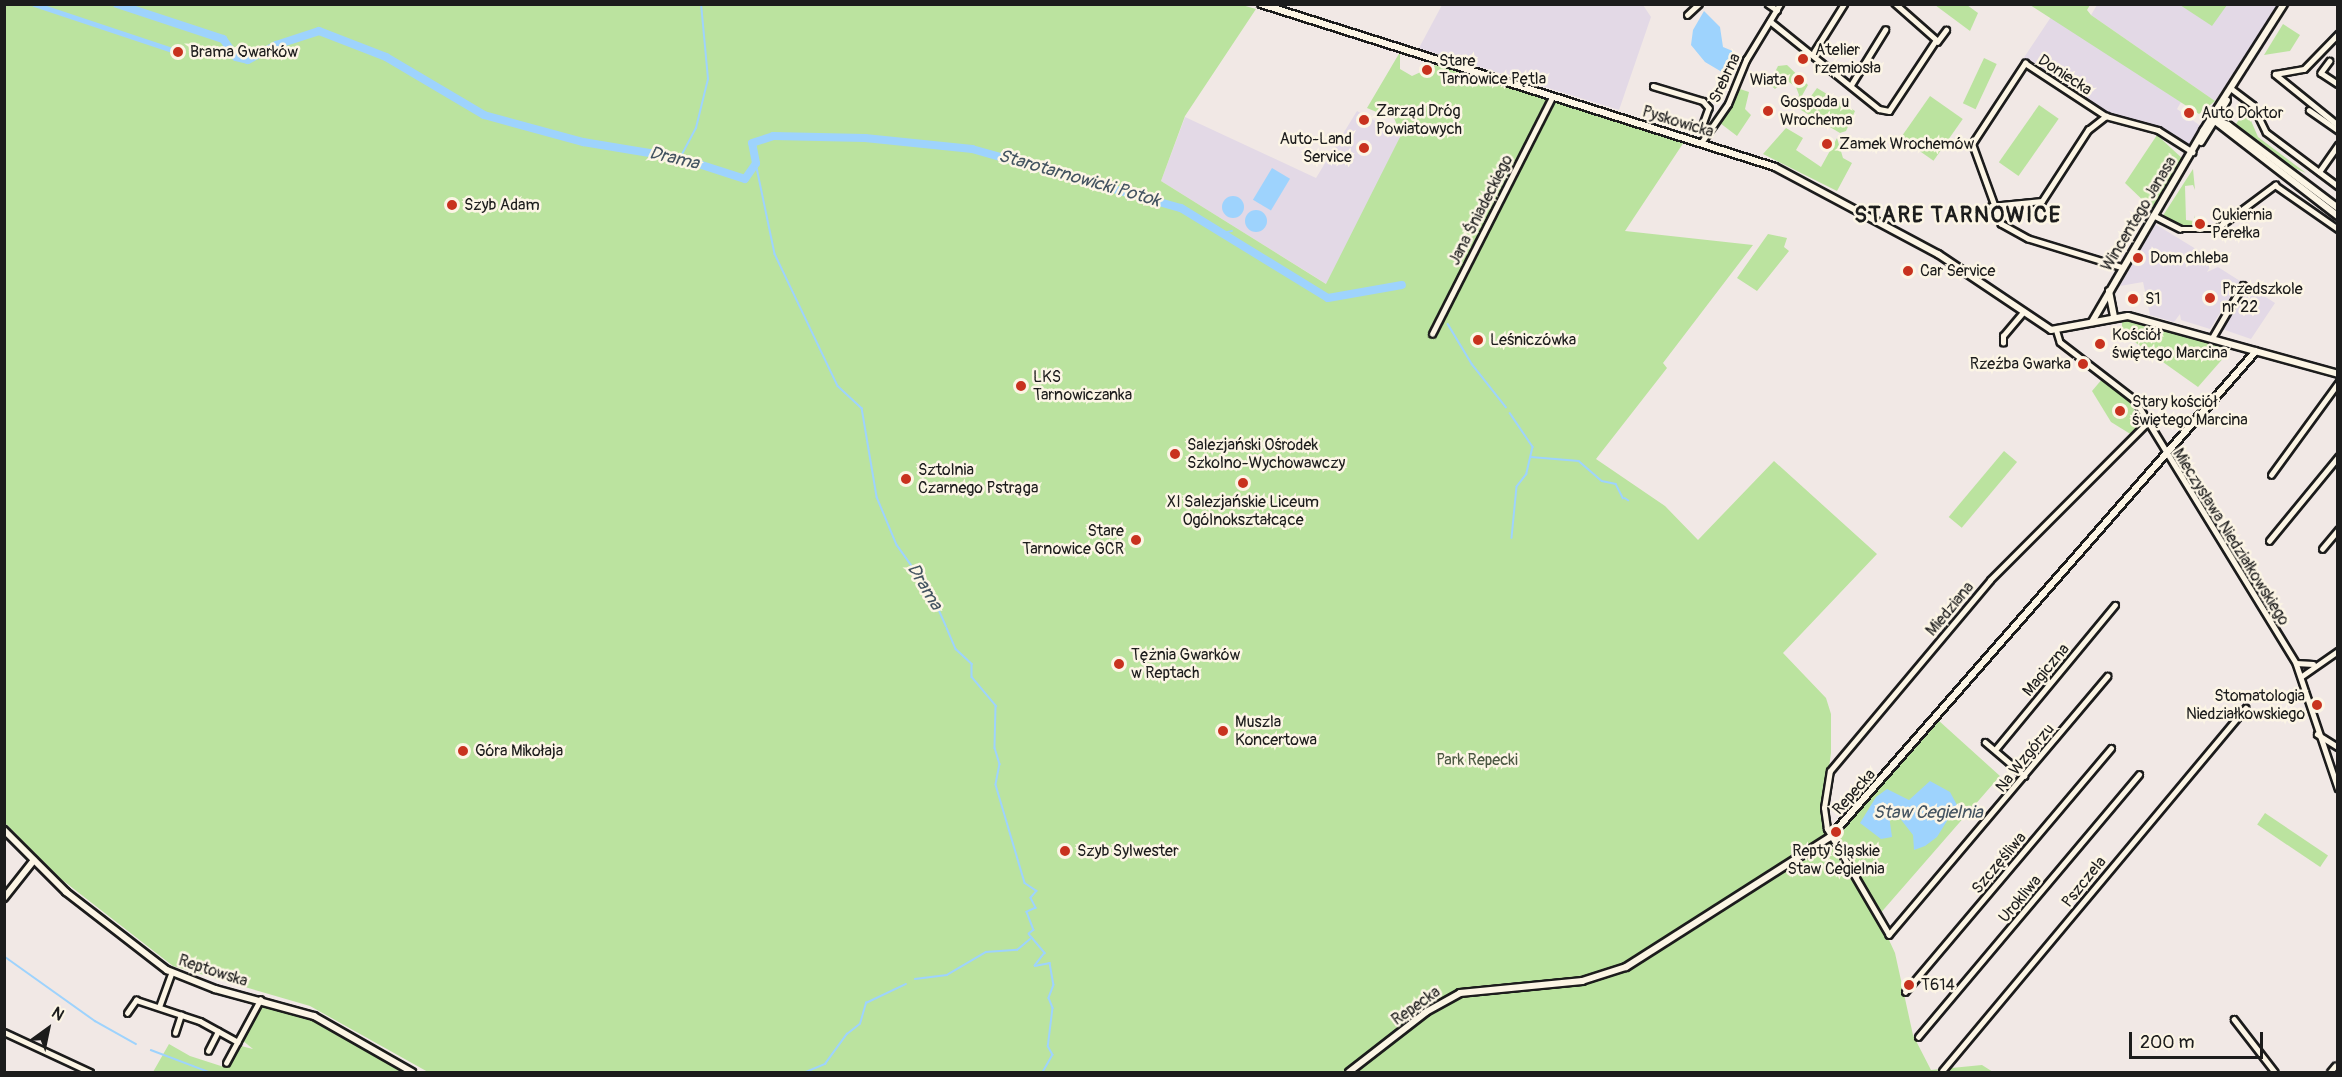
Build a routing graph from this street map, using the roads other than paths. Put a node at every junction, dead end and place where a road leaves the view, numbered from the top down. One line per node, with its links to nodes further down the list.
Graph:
1 (1261, 4): 21 (street, Pyskowicka)
2 (1699, 4): 9 (street)
3 (1768, 4): 8 (street)
4 (1780, 4): 8 (street, Srebrna)
5 (1844, 4): 15 (street)
6 (1895, 4): 14 (street)
7 (2284, 4): 20 (street, Wincentego Janasa)
8 (1777, 10): 10 (street, Srebrna)
9 (1688, 15)
10 (1770, 21): 15 (street); 30 (street, Srebrna)
11 (1885, 30): 19 (street)
12 (1946, 30): 14 (street)
13 (2337, 34): 26 (street)
14 (1934, 47): 19 (street)
15 (1814, 52): 19 (street)
16 (2330, 61): 17 (street)
17 (2337, 84)
18 (1653, 86): 30 (street)
19 (1851, 86)
20 (2232, 89): 22 (street, Wincentego Janasa); 25 (street, Wincentego Janasa); 34 (street)
21 (1552, 97): 31 (street, Pyskowicka); 50 (street, Jana Śniadeckiego)
22 (2224, 107): 25 (street, Wincentego Janasa); 27 (street)
23 (2309, 110): 28 (street)
24 (2106, 116): 33 (street, Doniecka); 36 (street); 36 (street, Doniecka)
25 (2214, 120): 27 (street); 29 (street, Wincentego Janasa); 33 (street, Wincentego Janasa)
26 (2337, 124)
27 (2225, 128): 29 (street); 37 (street); 39 (street)
28 (2337, 130)
29 (2209, 131): 33 (street, Wincentego Janasa)
30 (1708, 132): 31 (street, Srebrna)
31 (1701, 143): 45 (street, Pyskowicka)
32 (2337, 145): 34 (street)
33 (2193, 152): 38 (street, Wincentego Janasa)
34 (2319, 172): 35 (street)
35 (2337, 186)
36 (1991, 206): 41 (street, Doniecka)
37 (2337, 208)
38 (2153, 215): 40 (street); 41 (street, Wincentego Janasa)
39 (2337, 216)
40 (2337, 229)
41 (2122, 268): 43 (street, Wincentego Janasa)
42 (2243, 285): 51 (street)
43 (2109, 291): 44 (street, Wincentego Janasa); 46 (street, Wincentego Janasa)
44 (2099, 310): 47 (street); 48 (street, Wincentego Janasa)
45 (2023, 312): 49 (street, Pyskowicka); 52 (street)
46 (2114, 316): 47 (street); 51 (street)
47 (2102, 319): 48 (street)
48 (2091, 323): 49 (street)
49 (2057, 332): 56 (street, Mieczysława Niedziałkowskiego)
50 (1432, 334)
51 (2212, 338): 53 (street)
52 (2003, 344)
53 (2256, 351): 54 (street); 57 (street, Repecka)
54 (2337, 374)
55 (2337, 383): 59 (street)
56 (2147, 423): 57 (street, Mieczysława Niedziałkowskiego); 79 (street, Miedziana)
57 (2165, 456): 65 (street, Mieczysława Niedziałkowskiego); 79 (street, Repecka)
58 (2337, 457): 61 (street)
59 (2271, 476)
60 (2337, 531): 62 (street)
61 (2269, 541)
62 (2322, 549)
63 (2115, 605): 74 (street, Magiczna)
64 (2337, 651): 66 (street)
65 (2296, 663): 66 (street); 68 (street, Mieczysława Niedziałkowskiego)
66 (2313, 664): 68 (street)
67 (2108, 676): 76 (street, Na Wzgórzu)
68 (2302, 676): 70 (street, Mieczysława Niedziałkowskiego)
69 (2245, 708): 98 (street, Pszczela)
70 (2317, 734): 72 (street); 77 (street, Mieczysława Niedziałkowskiego)
71 (1985, 742): 74 (street)
72 (2337, 747)
73 (2111, 748): 84 (street, Szczęśliwa)
74 (1995, 750): 76 (street)
75 (2139, 775): 93 (street, Urokliwa)
76 (2025, 776): 82 (street, Na Wzgórzu)
77 (2337, 788)
78 (4, 830): 80 (street, Reptowska)
79 (1830, 837): 82 (street, Miedziana); 101 (street, Repecka)
80 (34, 860): 81 (street); 83 (street, Reptowska)
81 (4, 898)
82 (1889, 935)
83 (172, 972): 85 (street, Reptowska); 86 (street)
84 (1905, 992)
85 (260, 1000): 94 (street); 100 (street, Reptowska)
86 (159, 1007): 87 (street); 88 (street)
87 (127, 1013)
88 (181, 1015): 90 (street); 92 (street)
89 (2234, 1019): 102 (street)
90 (218, 1031): 94 (street); 95 (street)
91 (4, 1032): 99 (street)
92 (175, 1034)
93 (1918, 1037)
94 (238, 1042): 96 (street)
95 (208, 1051)
96 (226, 1063)
97 (2335, 1066): 103 (street)
98 (1942, 1071)
99 (90, 1072)
100 (412, 1072)
101 (1349, 1072)
102 (2275, 1072)
103 (2330, 1072)

